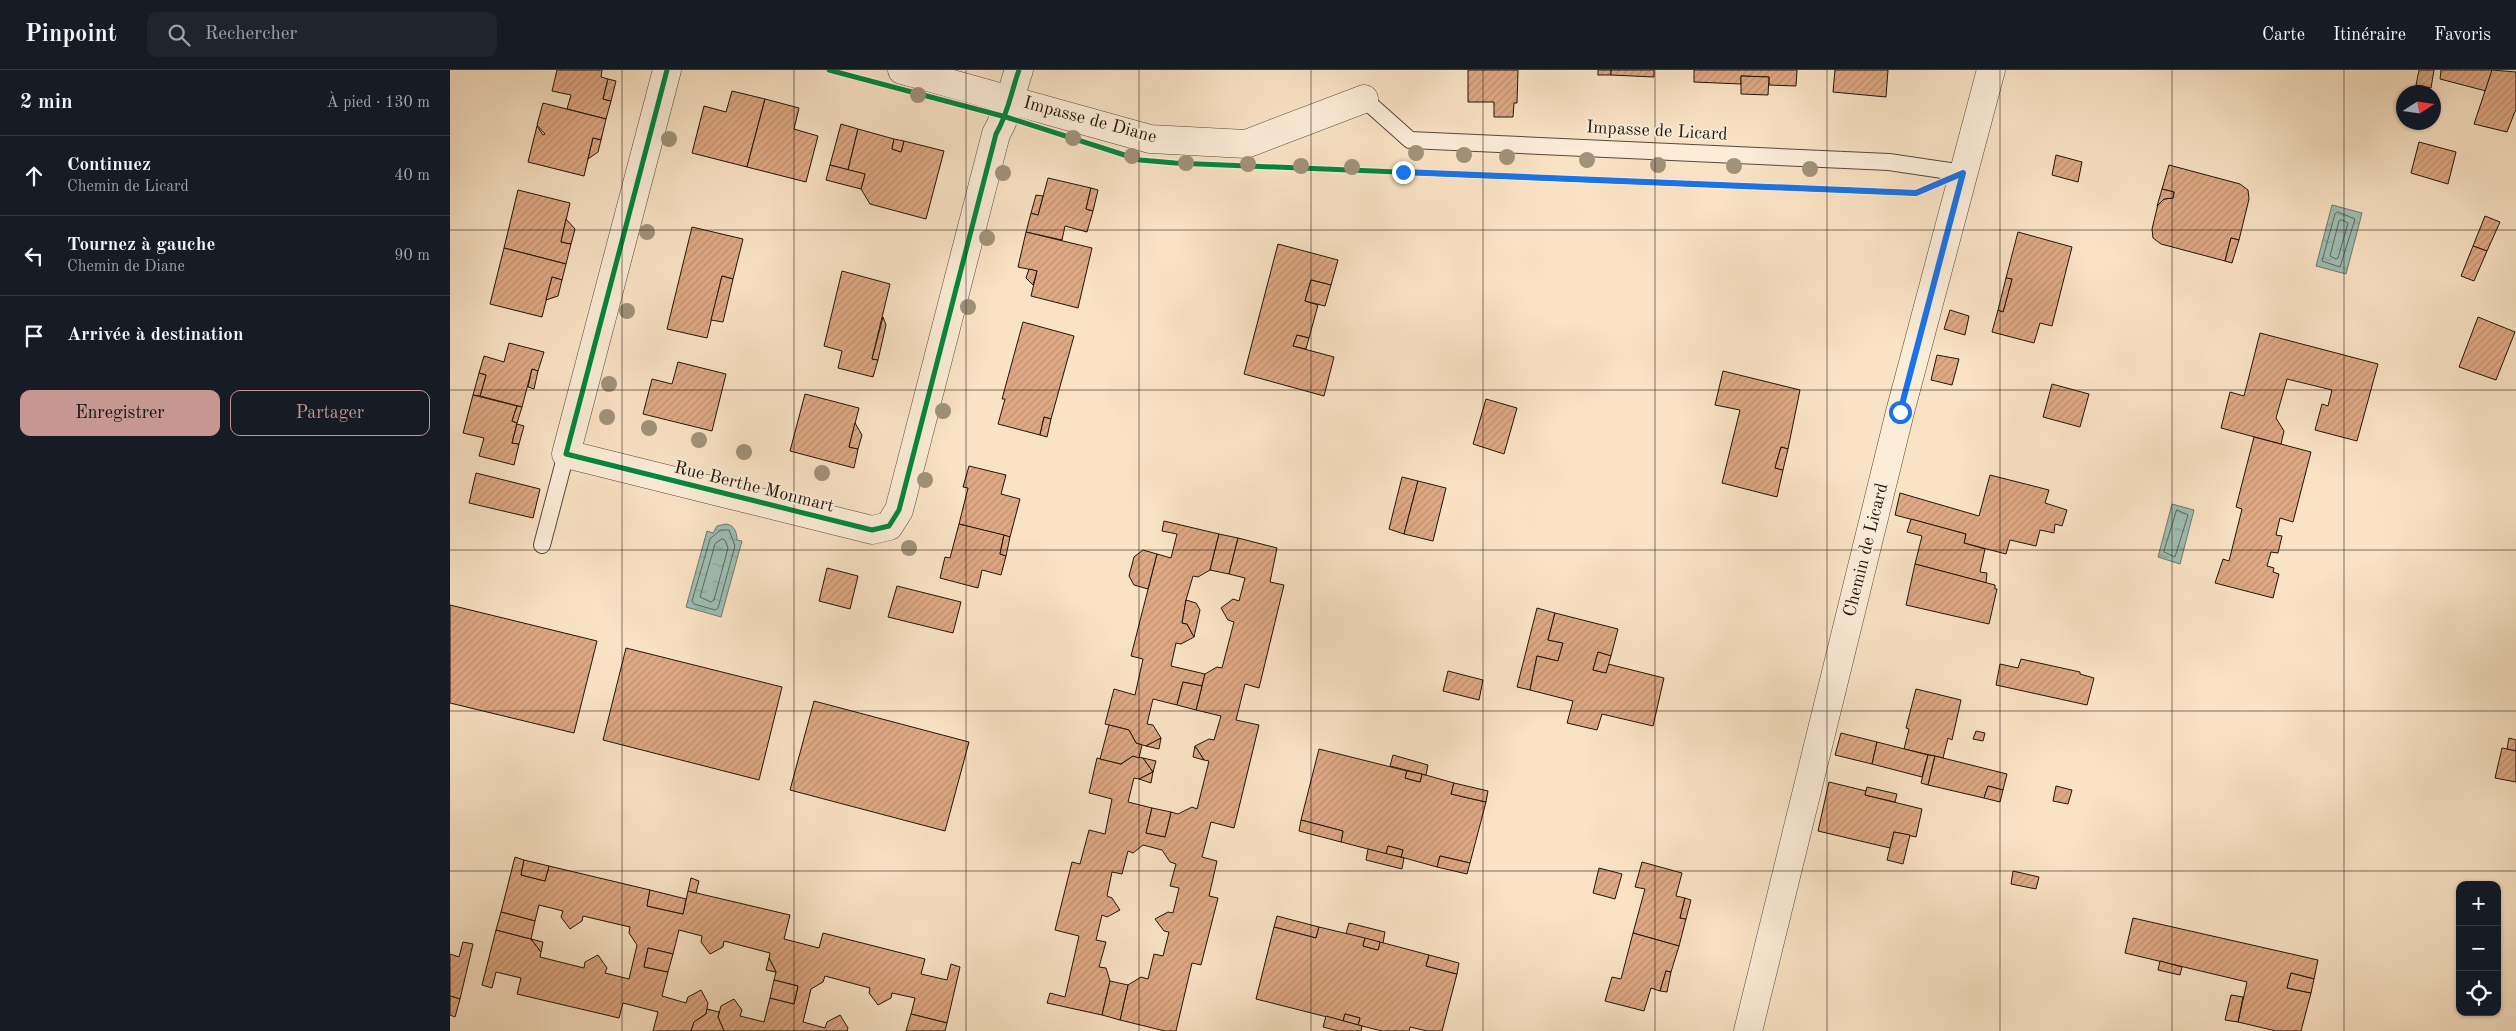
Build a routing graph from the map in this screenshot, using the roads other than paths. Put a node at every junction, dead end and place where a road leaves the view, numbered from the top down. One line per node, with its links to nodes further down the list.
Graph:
1 (668, 70): 8 (street)
2 (902, 70): 5 (street, Impasse de Diane)
3 (1019, 70): 5 (street, Rue Berthe Monmart)
4 (1990, 70): 7 (street, Chemin de Licard)
5 (1009, 99): 6 (street, Impasse de Diane); 8 (street, Rue Berthe Monmart)
6 (1364, 99): 7 (lane, Impasse de Licard)
7 (1963, 173): 10 (street, Chemin de Licard)
8 (566, 454): 9 (lane)
9 (542, 545)
10 (1748, 1031)

